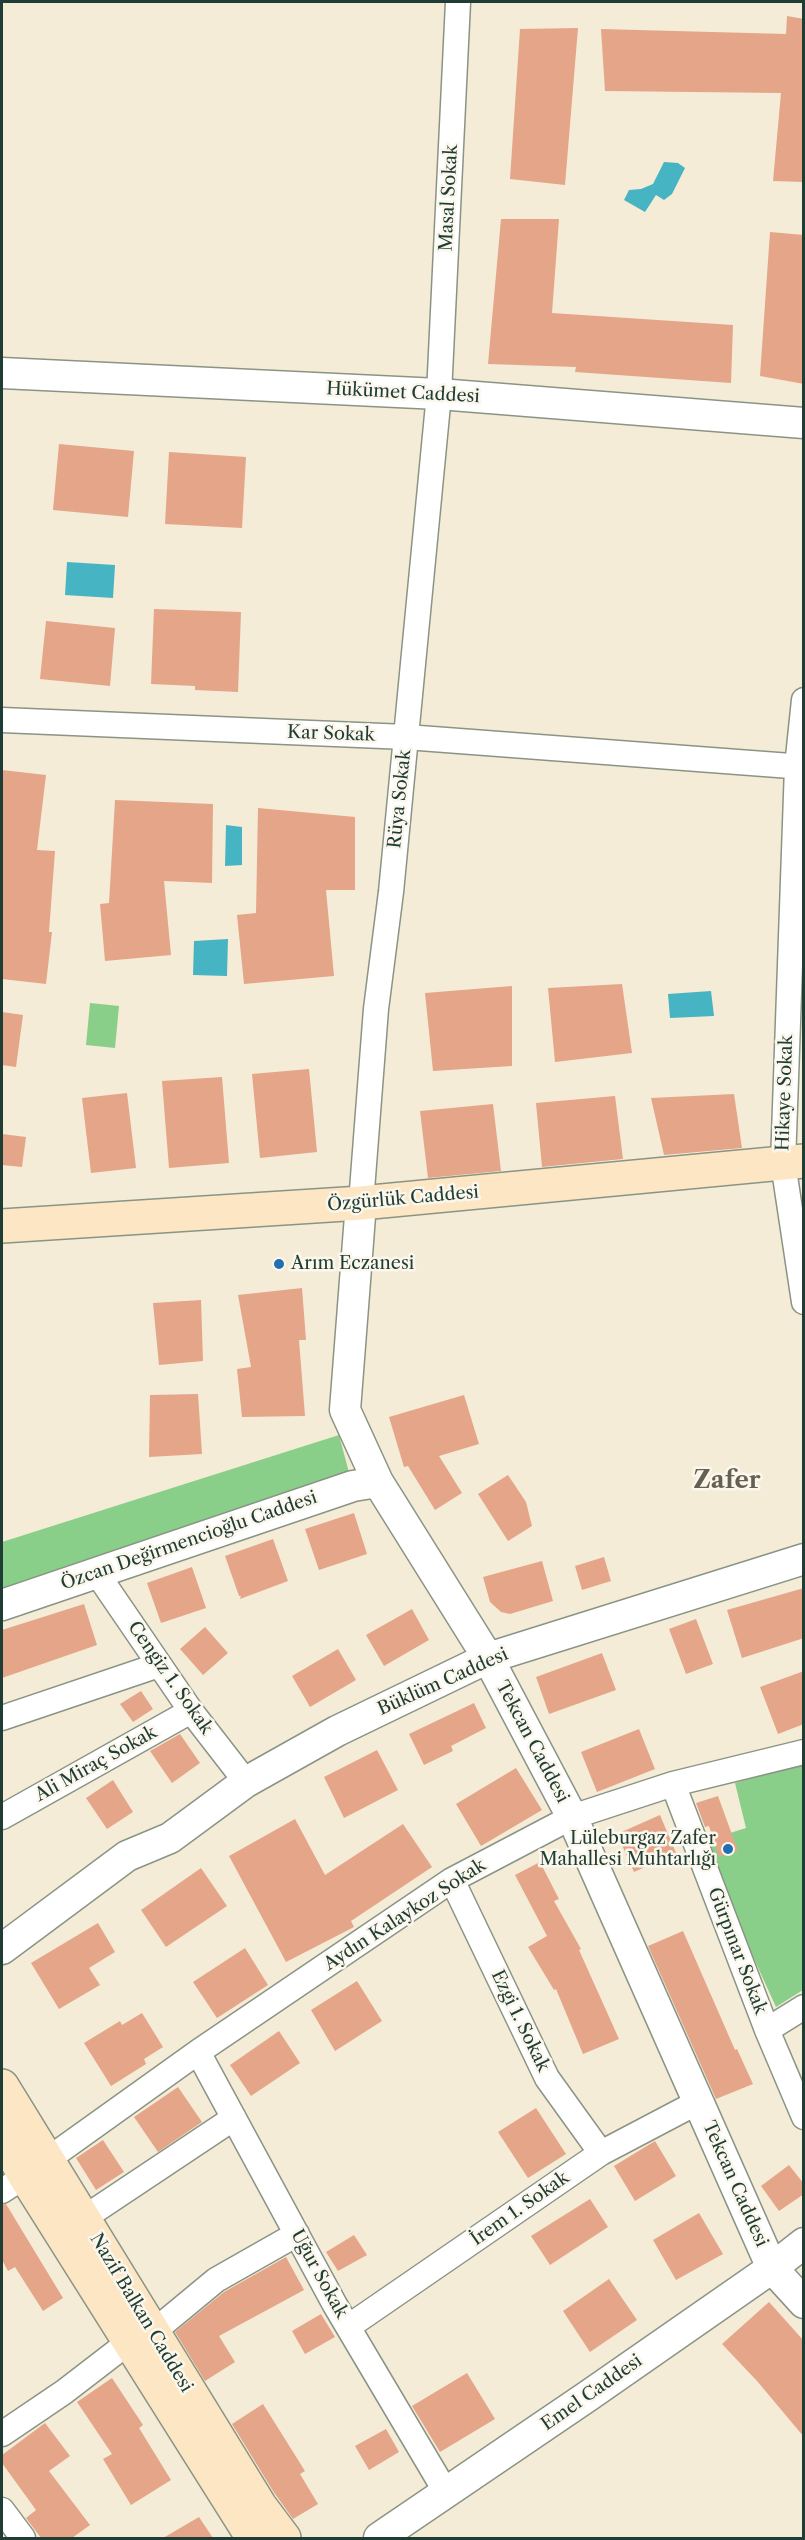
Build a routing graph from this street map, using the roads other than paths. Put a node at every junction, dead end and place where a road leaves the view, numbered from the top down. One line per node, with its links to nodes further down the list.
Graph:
1 (458, 2): 3 (street, Masal Sokak)
2 (2, 373): 3 (street, Hükümet Caddesi)
3 (439, 394): 4 (street, Hükümet Caddesi); 7 (street, Rüya Sokak)
4 (804, 423)
5 (804, 700): 8 (street, Hikaye Sokak)
6 (2, 720): 7 (street, Kar Sokak)
7 (406, 737): 8 (street, Kar Sokak); 10 (street, Rüya Sokak)
8 (800, 767): 9 (street, Hikaye Sokak)
9 (793, 1162): 10 (main road, Özgürlük Caddesi); 12 (street, Hikaye Sokak)
10 (361, 1203): 11 (main road, Özgürlük Caddesi); 13 (street, Tekcan Caddesi)
11 (2, 1226)
12 (804, 1302)
13 (378, 1482): 15 (street, Özcan Değirmencioğlu Caddesi); 17 (street, Tekcan Caddesi)
14 (804, 1558): 17 (street, Büklüm Caddesi)
15 (96, 1572): 16 (street, Özcan Değirmencioğlu Caddesi); 18 (street, Cengiz 1. Sokak)
16 (2, 1605)
17 (488, 1658): 22 (street, Büklüm Caddesi); 25 (street, Tekcan Caddesi)
18 (159, 1665): 19 (street, Cengiz 1. Sokak); 20 (street)
19 (191, 1711): 22 (street, Cengiz 1. Sokak); 24 (street, Ali Miraç Sokak)
20 (2, 1718)
21 (804, 1752): 23 (street, Aydın Kalaykoz Sokak)
22 (246, 1782): 26 (street, Büklüm Caddesi)
23 (673, 1784): 25 (street, Aydın Kalaykoz Sokak); 31 (street, Gürpınar Sokak)
24 (2, 1817)
25 (572, 1817): 27 (street, Aydın Kalaykoz Sokak); 34 (street, Tekcan Caddesi)
26 (175, 1834): 28 (street, Büklüm Caddesi); 29 (street, Büklüm Caddesi)
27 (452, 1881): 32 (street, Aydın Kalaykoz Sokak); 38 (street, Ezgi 1. Sokak)
28 (2, 1949)
29 (2, 1971)
30 (804, 2007): 31 (street)
31 (767, 2030): 35 (street, Gürpınar Sokak)
32 (198, 2052): 36 (street, Uğur Sokak); 39 (street, Aydın Kalaykoz Sokak)
33 (2, 2086): 39 (main road, Nazif Balkan Caddesi)
34 (698, 2102): 38 (street, İrem 1. Sokak); 43 (street, Tekcan Caddesi)
35 (804, 2117)
36 (234, 2118): 40 (street); 41 (street, Uğur Sokak)
37 (2, 2135): 39 (main road, Nazif Balkan Caddesi)
38 (601, 2153): 45 (street, İrem 1. Sokak)
39 (25, 2176): 40 (main road, Nazif Balkan Caddesi); 46 (main road, Nazif Balkan Caddesi)
40 (84, 2218): 46 (main road, Nazif Balkan Caddesi)
41 (297, 2234): 45 (street, Uğur Sokak); 46 (street)
42 (804, 2243): 43 (street, Emel Caddesi)
43 (772, 2268): 44 (street, Tekcan Caddesi); 48 (street, Emel Caddesi)
44 (804, 2303)
45 (348, 2327): 48 (street, Uğur Sokak)
46 (141, 2338): 47 (street); 51 (main road, Nazif Balkan Caddesi); 52 (main road, Nazif Balkan Caddesi)
47 (2, 2434)
48 (447, 2494): 53 (street, Emel Caddesi)
49 (3, 2516): 50 (street)
50 (23, 2538)
51 (253, 2538)
52 (284, 2538)
53 (379, 2538)

